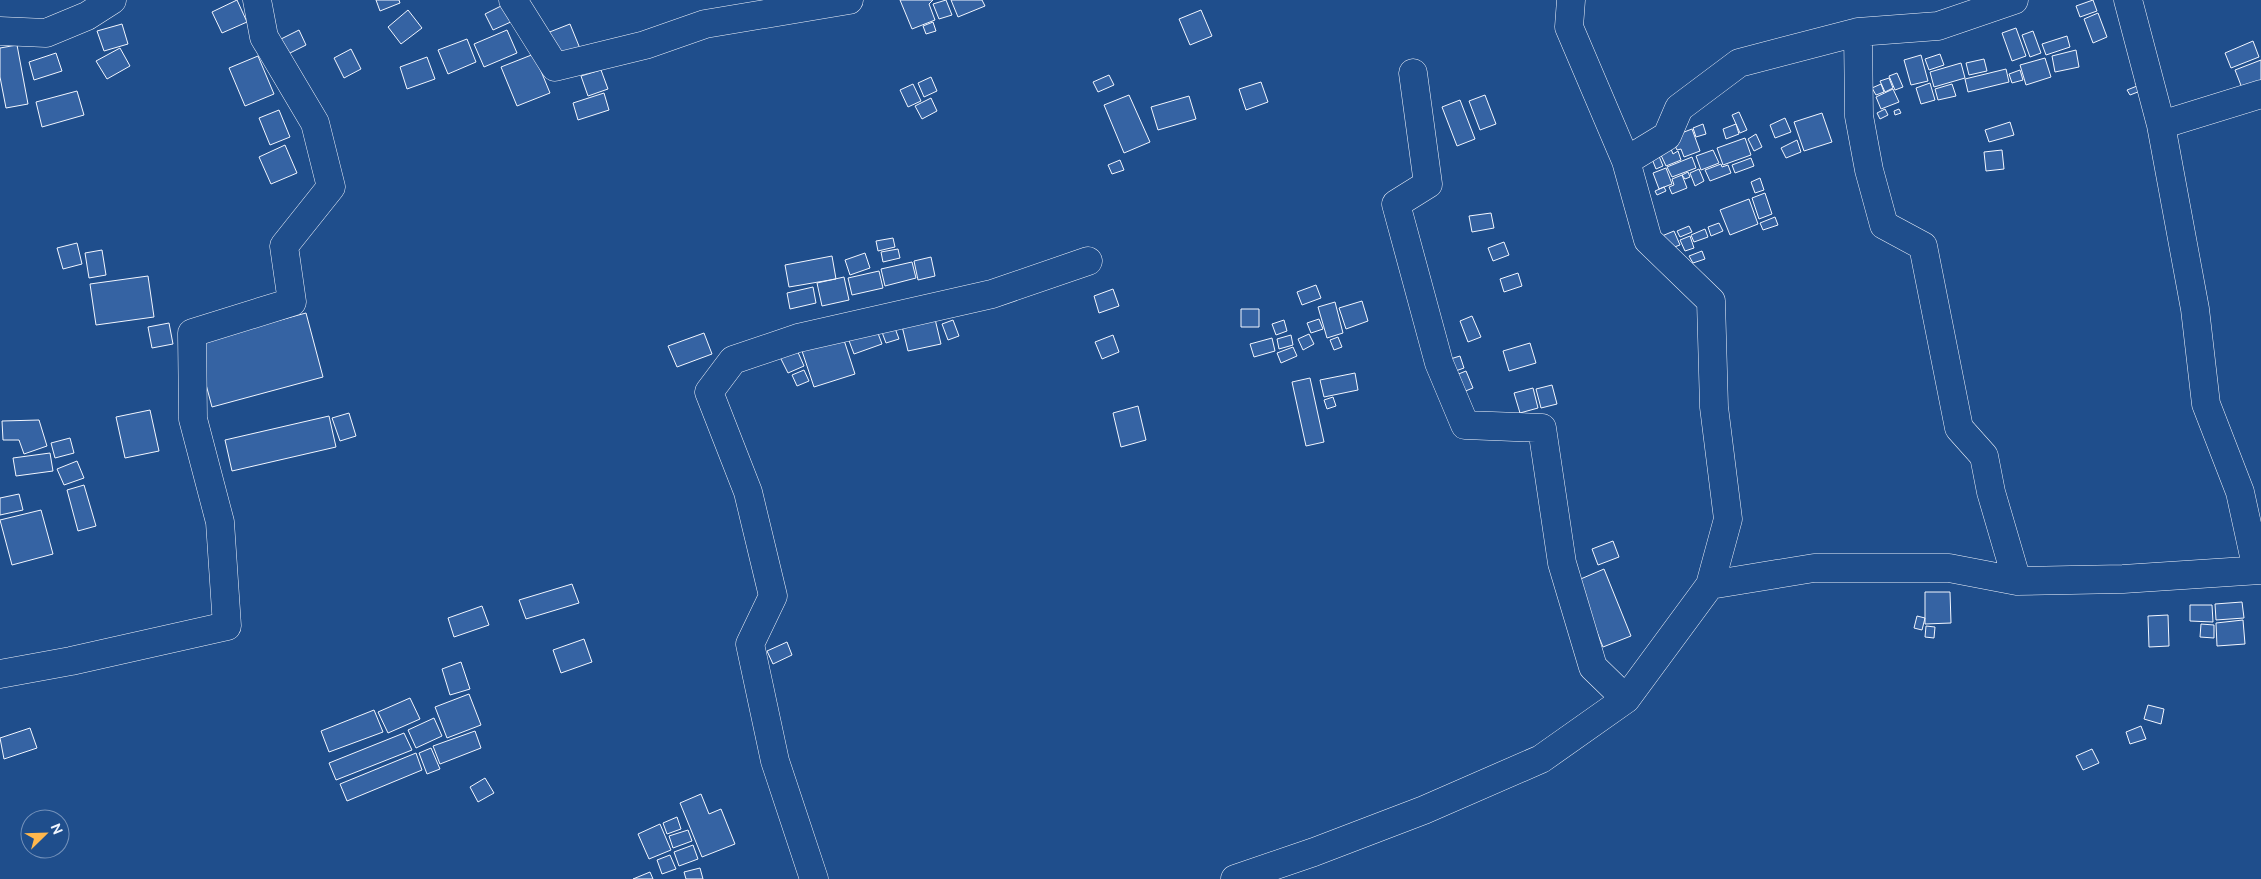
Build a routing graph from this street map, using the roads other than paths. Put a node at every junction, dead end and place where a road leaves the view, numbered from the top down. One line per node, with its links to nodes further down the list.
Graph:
1 (112, 0): 8 (street)
2 (257, 0): 18 (street)
3 (514, 0): 4 (street)
4 (849, 0)
5 (1571, 0): 13 (street)
6 (2014, 0): 9 (street)
7 (2128, 0): 12 (street)
8 (0, 31)
9 (1858, 32): 13 (street); 16 (street)
10 (1413, 73): 19 (street)
11 (2261, 94): 12 (street)
12 (2161, 125): 15 (street)
13 (1626, 161): 17 (street)
14 (1088, 261): 20 (street)
15 (2259, 570): 16 (street)
16 (2016, 581): 17 (street)
17 (1710, 585): 19 (street)
18 (0, 674)
19 (1626, 699): 21 (street)
20 (814, 879)
21 (1235, 879)

